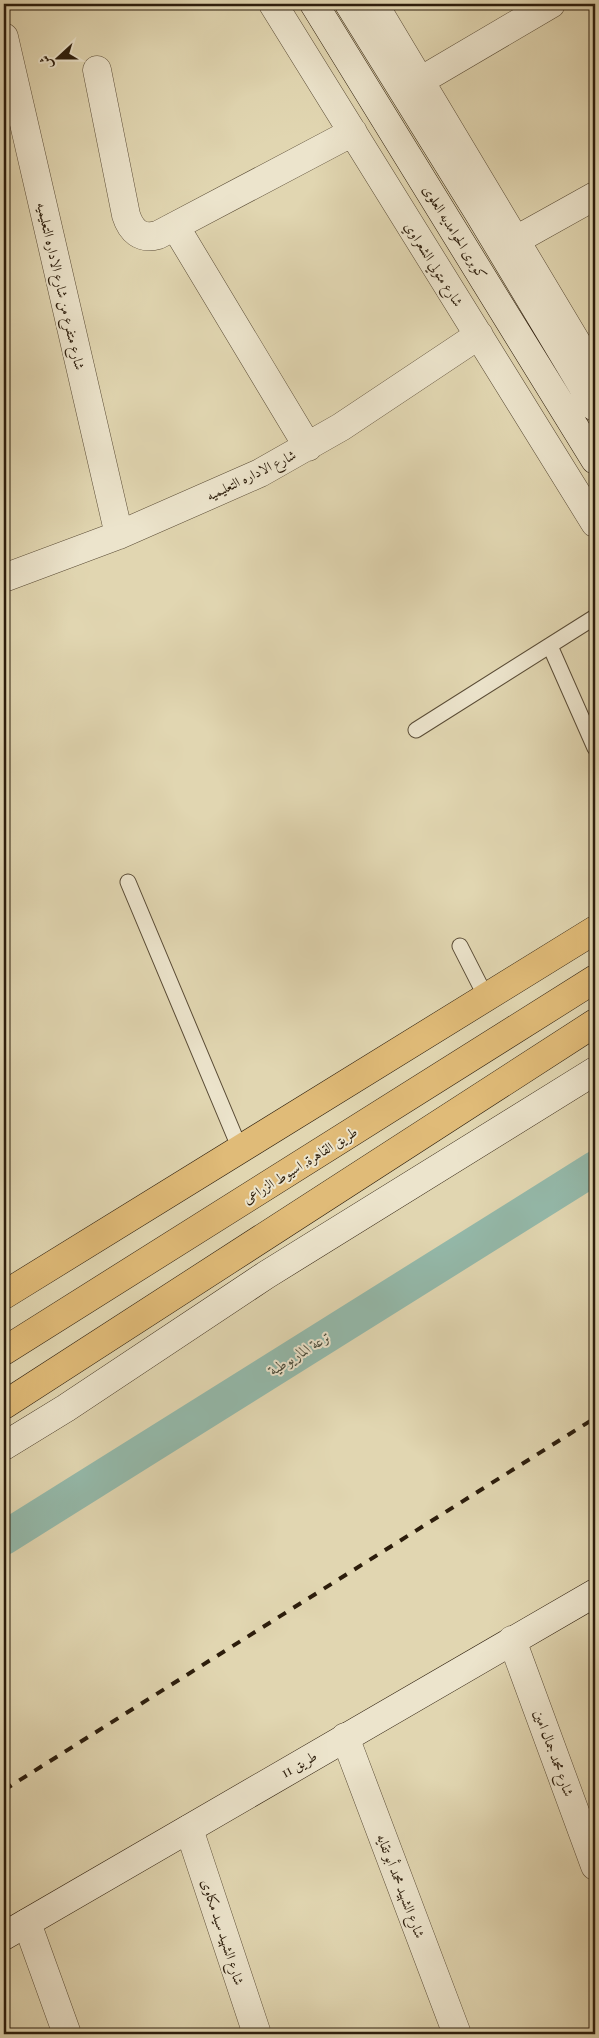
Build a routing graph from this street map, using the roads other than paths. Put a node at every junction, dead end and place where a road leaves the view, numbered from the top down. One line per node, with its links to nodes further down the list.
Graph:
1 (273, 4): 9 (street, شارع متولي الشعراوي)
2 (314, 4): 17 (street, كوبرى الحوامديه العلوى)
3 (349, 4): 15 (street)
4 (374, 4): 8 (street)
5 (551, 4): 8 (street)
6 (4, 37): 19 (street, شارع متفرع من شارع الاداره التعليميه)
7 (97, 70): 11 (street)
8 (420, 81): 12 (street)
9 (352, 132): 11 (street); 13 (street, شارع متولي الشعراوي)
10 (595, 196): 12 (street)
11 (174, 226): 16 (street)
12 (516, 240): 14 (street)
13 (479, 335): 16 (street, شارع الاداره التعليميه); 18 (street, شارع متولي الشعراوي)
14 (595, 373)
15 (595, 407)
16 (308, 447): 19 (street, شارع الاداره التعليميه)
17 (595, 460)
18 (595, 523)
19 (119, 535): 20 (street, شارع الاداره التعليميه)
20 (4, 578)
21 (595, 617): 22 (lane)
22 (550, 646): 23 (lane); 24 (lane)
23 (416, 730)
24 (595, 748)
25 (128, 882): 32 (lane)
26 (595, 930): 29 (highway)
27 (460, 946): 29 (lane)
28 (595, 979): 34 (highway, طريق القاهرة, اسيوط الزراعى)
29 (486, 997): 32 (highway)
30 (595, 1023): 35 (highway)
31 (595, 1071): 36 (street)
32 (240, 1149): 33 (highway)
33 (4, 1295)
34 (4, 1351)
35 (4, 1405)
36 (4, 1446)
37 (595, 1593): 38 (street, طريق 11)
38 (512, 1640): 39 (street, طريق 11); 41 (street, شارع محمد جمال امين)
39 (345, 1737): 40 (street, طريق 11); 46 (street, شارع الشهيد محمد أبو تقايه)
40 (189, 1829): 42 (street, طريق 11); 45 (street, شارع الشهيد سيد مكاوى)
41 (595, 1866)
42 (27, 1923): 43 (street, طريق 11); 44 (street)
43 (4, 1936)
44 (67, 2034)
45 (257, 2034)
46 (457, 2034)

